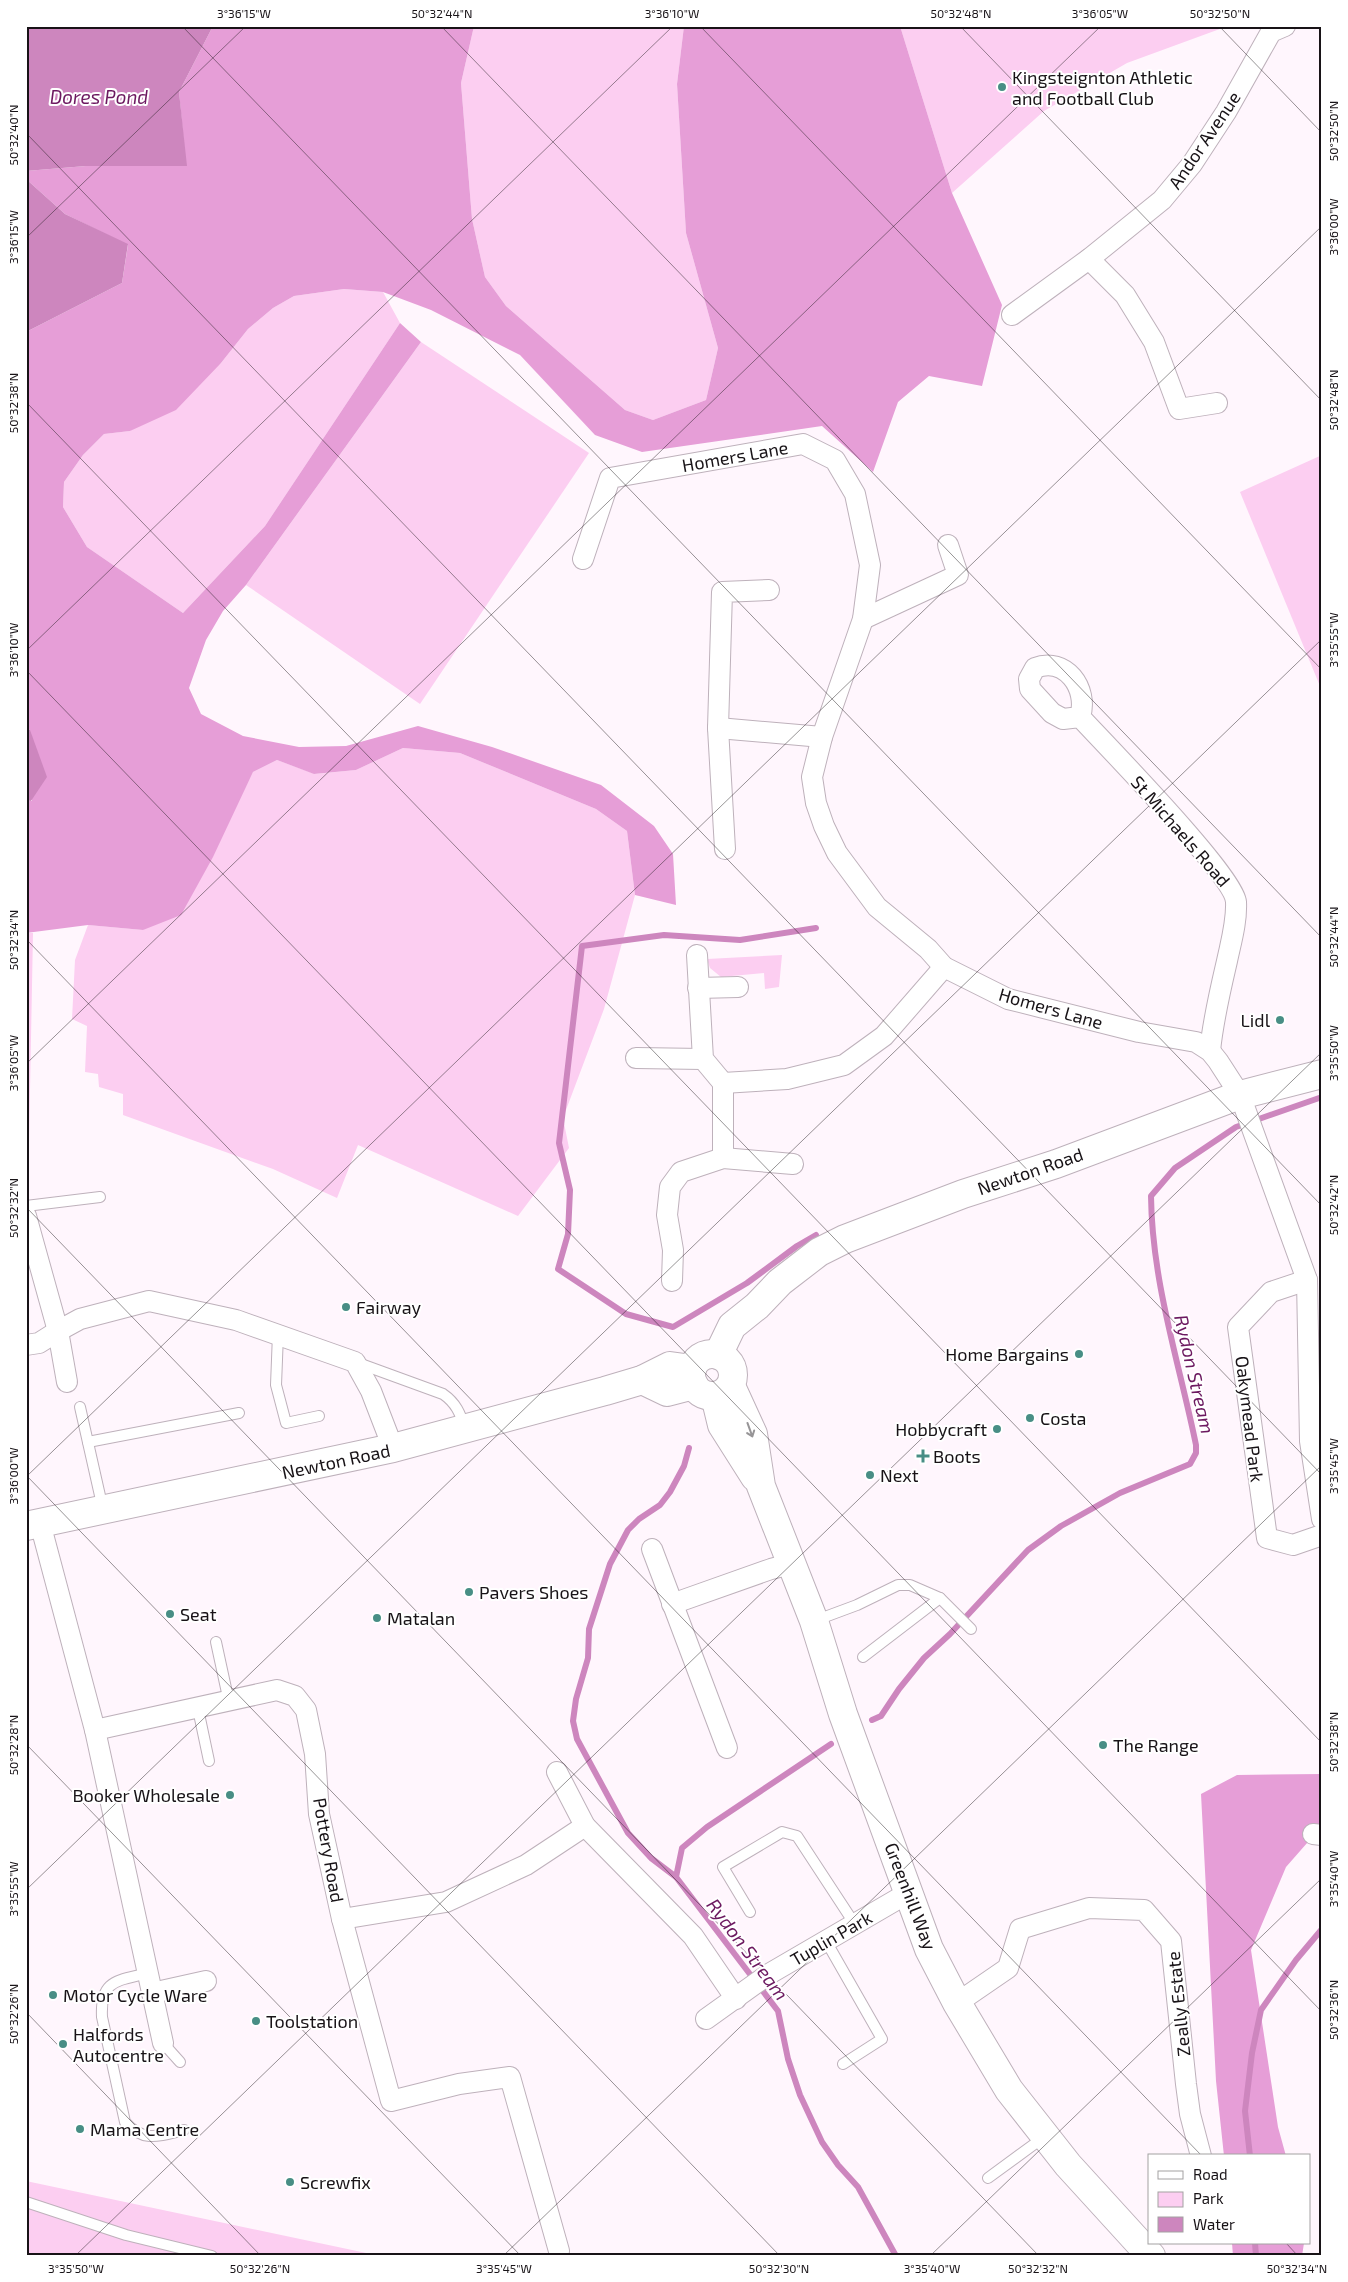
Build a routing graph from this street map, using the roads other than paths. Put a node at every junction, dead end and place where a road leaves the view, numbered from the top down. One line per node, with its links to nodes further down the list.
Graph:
1 (1284, 26): 2 (street, Andor Avenue)
2 (1089, 259): 3 (street, Andor Avenue); 4 (street)
3 (1012, 315)
4 (1217, 403)
5 (948, 544): 8 (street)
6 (583, 559): 8 (street, Homers Lane)
7 (769, 590): 10 (street)
8 (863, 619): 11 (street, Homers Lane)
9 (1080, 717): 17 (street, St Michaels Road)
10 (718, 728): 11 (street); 12 (street)
11 (822, 737): 14 (street, Homers Lane)
12 (725, 849)
13 (697, 955): 16 (street)
14 (944, 967): 17 (street, Homers Lane); 21 (street)
15 (738, 987): 16 (street)
16 (698, 988): 19 (street)
17 (1210, 1051): 22 (street)
18 (636, 1058): 19 (street)
19 (703, 1059): 21 (street)
20 (1322, 1074): 22 (main road, Newton Road)
21 (723, 1083): 23 (street)
22 (1243, 1104): 29 (street); 35 (main road, Newton Road)
23 (723, 1158): 24 (street); 30 (street)
24 (793, 1164)
25 (100, 1197): 26 (lane)
26 (26, 1206)
27 (26, 1216): 28 (street)
28 (31, 1250): 31 (street)
29 (1307, 1280): 44 (street); 46 (street, Oakymead Park)
30 (672, 1281)
31 (58, 1331): 32 (street); 33 (street); 36 (street)
32 (278, 1334): 34 (street); 39 (lane)
33 (26, 1345)
34 (355, 1362): 40 (lane); 42 (street)
35 (714, 1377): 40 (main road, Newton Road); 48 (main road, Greenhill Way)
36 (67, 1382)
37 (80, 1407): 41 (lane)
38 (239, 1413): 41 (lane)
39 (319, 1416)
40 (465, 1429): 42 (main road, Newton Road)
41 (88, 1442): 43 (lane)
42 (393, 1448): 43 (main road, Newton Road)
43 (103, 1509): 45 (main road, Newton Road)
44 (1322, 1519)
45 (33, 1524): 57 (street)
46 (1322, 1535)
47 (652, 1549): 50 (street)
48 (790, 1564): 50 (street); 51 (main road, Greenhill Way)
49 (940, 1598): 51 (lane); 52 (lane); 54 (lane)
50 (672, 1604): 58 (street)
51 (814, 1621): 62 (main road, Greenhill Way)
52 (971, 1629)
53 (216, 1642): 55 (lane)
54 (863, 1657)
55 (229, 1702): 56 (street, Pottery Road); 64 (street, Pottery Road)
56 (198, 1709): 57 (street, Pottery Road); 59 (lane)
57 (96, 1730): 67 (street)
58 (727, 1748)
59 (208, 1761)
60 (557, 1772): 61 (street)
61 (585, 1826): 64 (street, Pottery Road); 70 (street)
62 (908, 1893): 65 (street, Tuplin Park); 71 (main road, Greenhill Way)
63 (750, 1912): 65 (lane)
64 (342, 1920): 81 (street)
65 (854, 1923): 66 (street, Tuplin Park)
66 (826, 1941): 70 (street, Tuplin Park); 75 (lane)
67 (148, 1973): 69 (street); 76 (lane)
68 (206, 1981): 69 (street)
69 (152, 1993): 73 (street)
70 (736, 1999): 72 (street, Tuplin Park)
71 (957, 2003): 77 (main road, Greenhill Way); 78 (street, Zeally Estate)
72 (706, 2019)
73 (163, 2043): 74 (lane)
74 (180, 2062)
75 (843, 2064)
76 (184, 2130)
77 (1045, 2136): 79 (lane); 83 (main road, Greenhill Way)
78 (1200, 2154)
79 (988, 2178)
80 (26, 2202): 82 (lane)
81 (559, 2250)
82 (212, 2256)
83 (1151, 2256)

